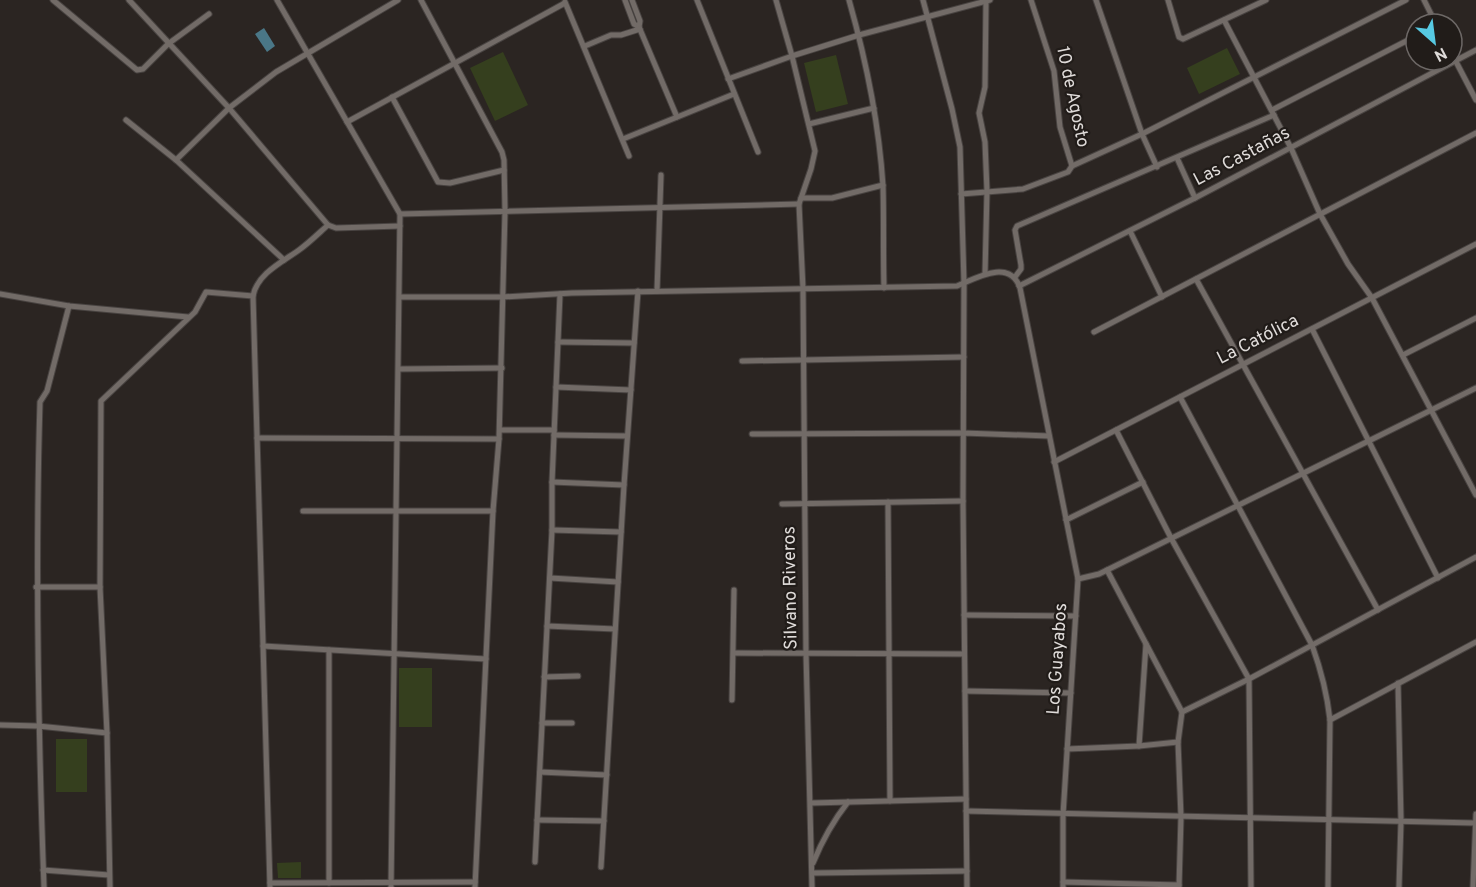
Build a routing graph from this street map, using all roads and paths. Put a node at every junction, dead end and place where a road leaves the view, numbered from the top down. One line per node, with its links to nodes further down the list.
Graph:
1 (53, 0): 26 (street)
2 (129, 0): 26 (street)
3 (277, 0): 28 (street)
4 (398, 0): 28 (street)
5 (421, 0): 30 (street)
6 (625, 0): 23 (street)
7 (632, 0): 23 (street)
8 (697, 0): 34 (street)
9 (776, 0): 29 (street)
10 (849, 0): 24 (street)
11 (923, 0): 21 (street)
12 (1030, 0): 53 (street, 10 de Agosto)
13 (1096, 0): 46 (street)
14 (1168, 0): 22 (street)
15 (1266, 0): 22 (street)
16 (1406, 0): 33 (street)
17 (988, 1): 19 (street); 58 (street)
18 (565, 2): 27 (street); 30 (street)
19 (969, 3): 21 (street)
20 (209, 14): 26 (street)
21 (928, 16): 24 (street); 59 (street)
22 (1224, 20): 33 (street)
23 (639, 28): 27 (street); 41 (street)
24 (859, 35): 29 (street); 39 (street)
25 (1404, 42): 40 (street)
26 (168, 44): 38 (street)
27 (585, 46): 47 (street)
28 (307, 54): 38 (street); 43 (street)
29 (792, 56): 34 (street); 44 (street)
30 (454, 63): 36 (street); 55 (street)
31 (1433, 72): 48 (street, Las Castañas)
32 (1461, 72): 37 (street)
33 (1254, 77): 40 (street); 46 (street)
34 (728, 79): 35 (street)
35 (735, 94): 41 (street); 49 (street)
36 (392, 97): 43 (street); 55 (street)
37 (1476, 100)
38 (229, 108): 52 (street); 66 (street)
39 (874, 108): 44 (street); 57 (street)
40 (1273, 112): 48 (street); 51 (street)
41 (677, 117): 47 (street)
42 (126, 120): 52 (street)
43 (347, 122): 64 (street)
44 (809, 124): 61 (street)
45 (1476, 133): 65 (street)
46 (1142, 134): 53 (street); 54 (street)
47 (622, 139): 50 (street)
48 (1292, 148): 60 (street, Las Castañas); 65 (street)
49 (758, 152)
50 (629, 156)
51 (1177, 159): 54 (street); 60 (street)
52 (176, 160): 70 (street)
53 (1072, 166): 58 (street)
54 (1157, 167): 72 (street)
55 (504, 170): 63 (street)
56 (661, 176): 62 (street)
57 (883, 185): 61 (street); 76 (street)
58 (987, 191): 59 (street); 71 (street)
59 (961, 194): 74 (street)
60 (1195, 198): 68 (street, Las Castañas)
61 (800, 201): 62 (street); 77 (street, Silvano Riveros)
62 (659, 207): 63 (street); 79 (street)
63 (506, 211): 64 (street); 84 (street)
64 (400, 214): 67 (street)
65 (1320, 214): 73 (street); 86 (street)
66 (328, 225): 67 (street); 70 (street)
67 (400, 226): 83 (street)
68 (1130, 231): 75 (street, Las Castañas); 85 (street)
69 (1476, 244): 86 (street, La Católica)
70 (284, 260): 82 (street)
71 (986, 274): 72 (street); 74 (street)
72 (1015, 277): 75 (street, Los Guayabos)
73 (1196, 279): 85 (street); 98 (street)
74 (964, 283): 76 (street); 95 (street)
75 (1019, 286): 113 (street, Los Guayabos)
76 (884, 288): 77 (street)
77 (803, 289): 79 (street); 96 (street, Silvano Riveros)
78 (638, 291): 79 (street); 81 (street); 93 (street)
79 (657, 291)
80 (0, 294): 87 (street)
81 (560, 294): 84 (street); 92 (street)
82 (253, 296): 88 (street); 114 (street)
83 (400, 297): 84 (street); 100 (street)
84 (502, 297): 99 (street)
85 (1162, 297): 91 (street)
86 (1372, 298): 90 (street, La Católica); 94 (street)
87 (69, 306): 88 (street); 144 (street)
88 (188, 317): 145 (street)
89 (1476, 318): 94 (street)
90 (1311, 329): 98 (street, La Católica); 117 (street)
91 (1094, 332)
92 (558, 342): 93 (street); 101 (street)
93 (634, 343): 103 (street)
94 (1403, 356): 105 (street)
95 (964, 357): 96 (street); 109 (street)
96 (803, 360): 97 (street); 111 (street, Silvano Riveros)
97 (742, 361)
98 (1244, 364): 104 (street, La Católica); 119 (street)
99 (502, 368): 100 (street); 106 (street)
100 (400, 369): 115 (street)
101 (556, 387): 103 (street); 108 (street)
102 (1476, 388): 105 (street)
103 (631, 390): 112 (street)
104 (1180, 397): 107 (street, La Católica); 130 (street)
105 (1432, 410): 117 (street); 121 (street)
106 (500, 429): 108 (street); 116 (street)
107 (1116, 430): 118 (street, La Católica); 123 (street)
108 (554, 432): 112 (street); 122 (street)
109 (963, 433): 111 (street); 113 (street); 126 (street)
110 (752, 434): 111 (street)
111 (804, 434): 129 (street, Silvano Riveros)
112 (627, 436): 124 (street)
113 (1049, 436): 118 (street, Los Guayabos)
114 (257, 438): 115 (street); 155 (street)
115 (397, 439): 116 (street); 132 (street)
116 (499, 439): 133 (street)
117 (1368, 441): 119 (street); 141 (street)
118 (1054, 462): 134 (street, Los Guayabos)
119 (1304, 473): 130 (street); 147 (street)
120 (1476, 477): 121 (street)
121 (1469, 481): 125 (street)
122 (552, 482): 124 (street); 135 (street)
123 (1143, 482): 134 (street); 137 (street)
124 (624, 485): 136 (street)
125 (1476, 495)
126 (963, 501): 127 (street); 148 (street)
127 (888, 502): 129 (street); 159 (street)
128 (782, 504): 129 (street)
129 (805, 504): 158 (street, Silvano Riveros)
130 (1238, 506): 137 (street); 154 (street)
131 (303, 511): 132 (street)
132 (396, 512): 133 (street); 160 (street)
133 (493, 512): 162 (street)
134 (1066, 520): 142 (street, Los Guayabos)
135 (552, 530): 136 (street); 140 (street)
136 (621, 532): 143 (street)
137 (1171, 538): 139 (street); 165 (street)
138 (1476, 557): 141 (street)
139 (1107, 570): 142 (street); 153 (street)
140 (550, 578): 143 (street); 150 (street)
141 (1438, 578): 147 (street)
142 (1078, 579): 149 (street, Los Guayabos)
143 (618, 582): 151 (street)
144 (36, 587): 145 (street); 175 (street)
145 (100, 587): 176 (street)
146 (734, 590): 157 (street)
147 (1377, 610): 154 (street)
148 (964, 615): 149 (street); 161 (street)
149 (1076, 616): 168 (street, Los Guayabos)
150 (547, 626): 151 (street); 164 (street)
151 (615, 629): 181 (street)
152 (1476, 642): 166 (street)
153 (1146, 643): 170 (street); 178 (street)
154 (1312, 645): 165 (street); 171 (street)
155 (263, 646): 156 (street); 206 (street)
156 (329, 650): 160 (street); 203 (street)
157 (734, 653): 158 (street); 169 (street)
158 (806, 653): 159 (street); 185 (street, Silvano Riveros)
159 (889, 653): 161 (street); 183 (street)
160 (394, 654): 162 (street); 204 (street)
161 (964, 654): 167 (street)
162 (486, 659): 207 (street)
163 (578, 676): 164 (street)
164 (544, 677): 172 (street)
165 (1249, 679): 170 (street); 190 (street)
166 (1398, 684): 171 (street); 194 (street)
167 (965, 691): 168 (street); 182 (street)
168 (1071, 693): 179 (street, Los Guayabos)
169 (732, 700)
170 (1182, 712): 177 (street)
171 (1329, 720): 191 (street)
172 (542, 723): 173 (street); 180 (street)
173 (572, 723)
174 (0, 725): 175 (street)
175 (38, 726): 176 (street); 199 (street)
176 (107, 733): 202 (street)
177 (1178, 742): 178 (street); 189 (street)
178 (1139, 746): 179 (street)
179 (1067, 749): 187 (street, Los Guayabos)
180 (540, 772): 181 (street); 192 (street)
181 (607, 775): 193 (street)
182 (966, 800): 183 (street); 186 (street)
183 (890, 801): 184 (street)
184 (848, 802): 185 (street); 197 (street)
185 (811, 803): 197 (street, Silvano Riveros)
186 (966, 811): 187 (street); 200 (street)
187 (1063, 814): 189 (street); 205 (street, Los Guayabos)
188 (1476, 814): 195 (street)
189 (1181, 817): 190 (street); 208 (street)
190 (1251, 818): 191 (street); 213 (street)
191 (1330, 819): 194 (street); 214 (street)
192 (537, 820): 193 (street); 196 (street)
193 (604, 821): 198 (street)
194 (1401, 821): 195 (street); 215 (street)
195 (1475, 823): 216 (street)
196 (535, 862)
197 (812, 865): 201 (street, Silvano Riveros)
198 (602, 867)
199 (43, 870): 202 (street); 209 (street)
200 (967, 871): 201 (street); 212 (street)
201 (813, 873): 211 (street, Silvano Riveros)
202 (110, 875): 210 (street)
203 (329, 883): 204 (street); 206 (street)
204 (391, 884): 207 (street)
205 (1063, 884): 208 (street)
206 (270, 885)
207 (475, 885)
208 (1179, 886)
209 (44, 887)
210 (110, 887)
211 (812, 887)
212 (967, 887)
213 (1251, 887)
214 (1328, 887)
215 (1399, 887)
216 (1473, 887)

